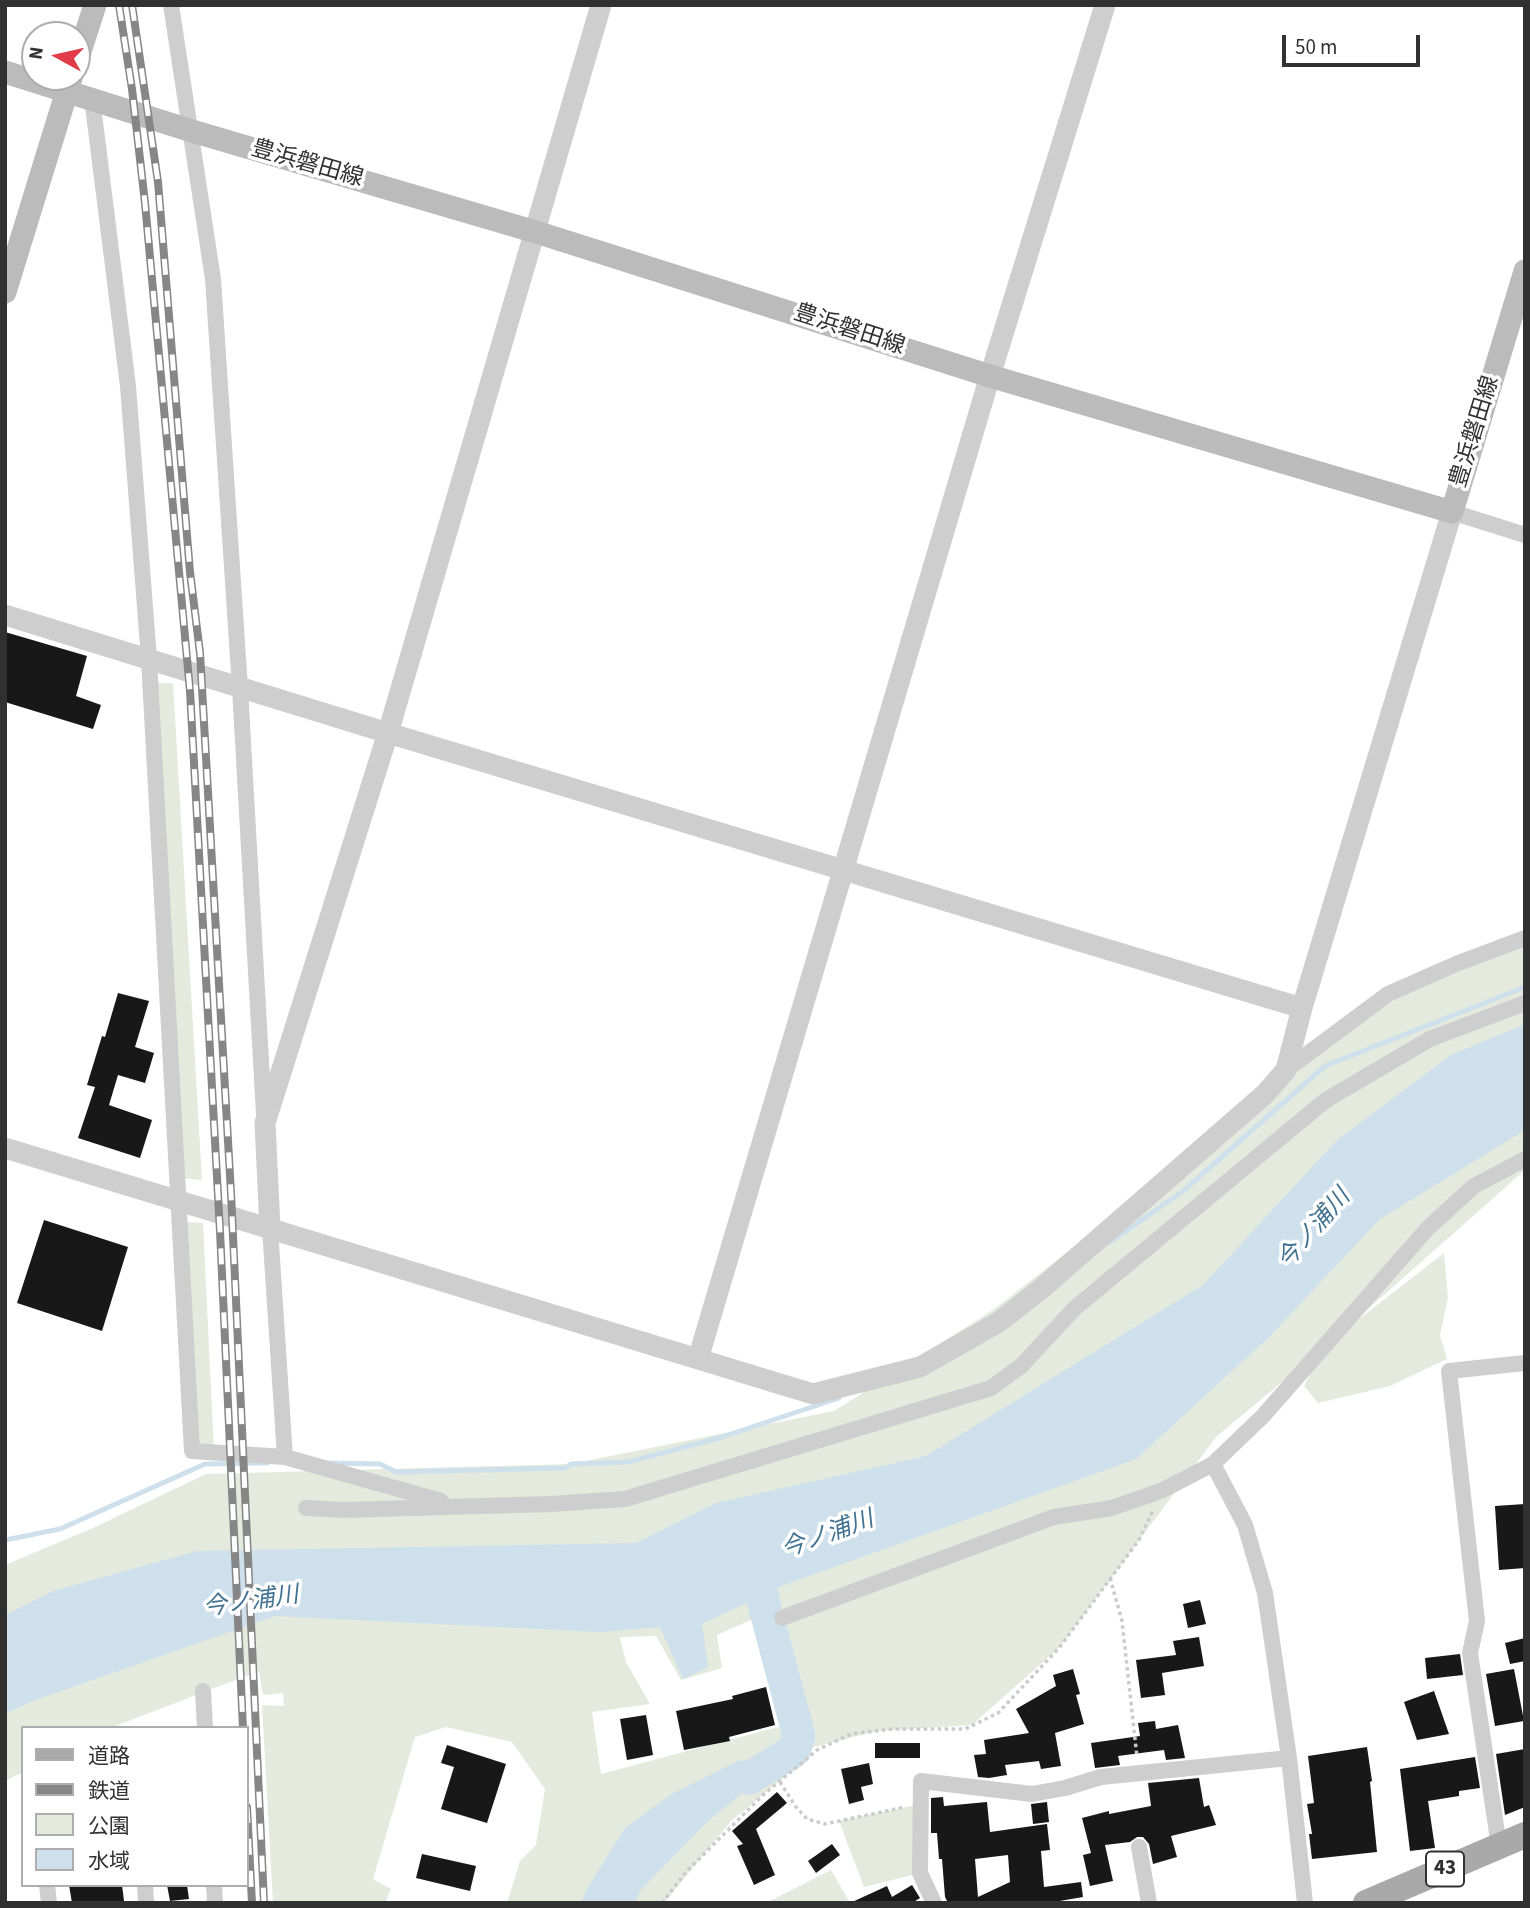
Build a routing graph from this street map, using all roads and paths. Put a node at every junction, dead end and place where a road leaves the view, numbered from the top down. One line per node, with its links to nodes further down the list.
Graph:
1 (171, 5): 7 (street)
2 (601, 5): 8 (street)
3 (1105, 5): 11 (street)
4 (68, 91): 10 (main road)
5 (81, 91): 6 (main road, 豊浜磐田線)
6 (92, 98): 7 (main road, 豊浜磐田線); 15 (street)
7 (192, 131): 8 (main road, 豊浜磐田線); 16 (street)
8 (536, 232): 11 (main road, 豊浜磐田線); 17 (street)
9 (1525, 271): 12 (main road, 豊浜磐田線)
10 (5, 292)
11 (990, 376): 12 (main road, 豊浜磐田線); 18 (street)
12 (1452, 512): 13 (street); 21 (street)
13 (1525, 535)
14 (5, 614): 15 (street)
15 (149, 659): 16 (street); 26 (street)
16 (240, 688): 17 (street); 23 (street)
17 (388, 733): 18 (street); 23 (street)
18 (842, 869): 21 (street); 28 (street)
19 (1525, 938): 22 (street)
20 (1525, 1003): 33 (street)
21 (1302, 1008): 22 (street)
22 (1286, 1070): 28 (street)
23 (265, 1123): 27 (street)
24 (5, 1148): 26 (street)
25 (1525, 1159): 31 (street)
26 (178, 1200): 27 (street); 30 (street)
27 (270, 1228): 28 (street); 30 (street)
28 (698, 1359)
29 (1525, 1363): 44 (street)
30 (285, 1457): 33 (street)
31 (1213, 1464): 32 (street); 39 (street)
32 (1163, 1490): 35 (path); 36 (street)
33 (457, 1505): 34 (street)
34 (306, 1508)
35 (1110, 1578): 40 (path); 41 (path)
36 (782, 1618)
37 (203, 1691): 38 (street)
38 (205, 1726)
39 (1289, 1758): 40 (street); 50 (street)
40 (1139, 1773): 42 (street)
41 (780, 1781): 42 (path); 47 (path)
42 (921, 1804): 48 (street)
43 (1525, 1835): 44 (main road, 43)
44 (1499, 1846): 46 (main road, 43)
45 (1139, 1847): 49 (street)
46 (1404, 1895): 51 (main road, 43)
47 (662, 1903)
48 (934, 1903)
49 (1149, 1903)
50 (1305, 1903)
51 (1366, 1903)

